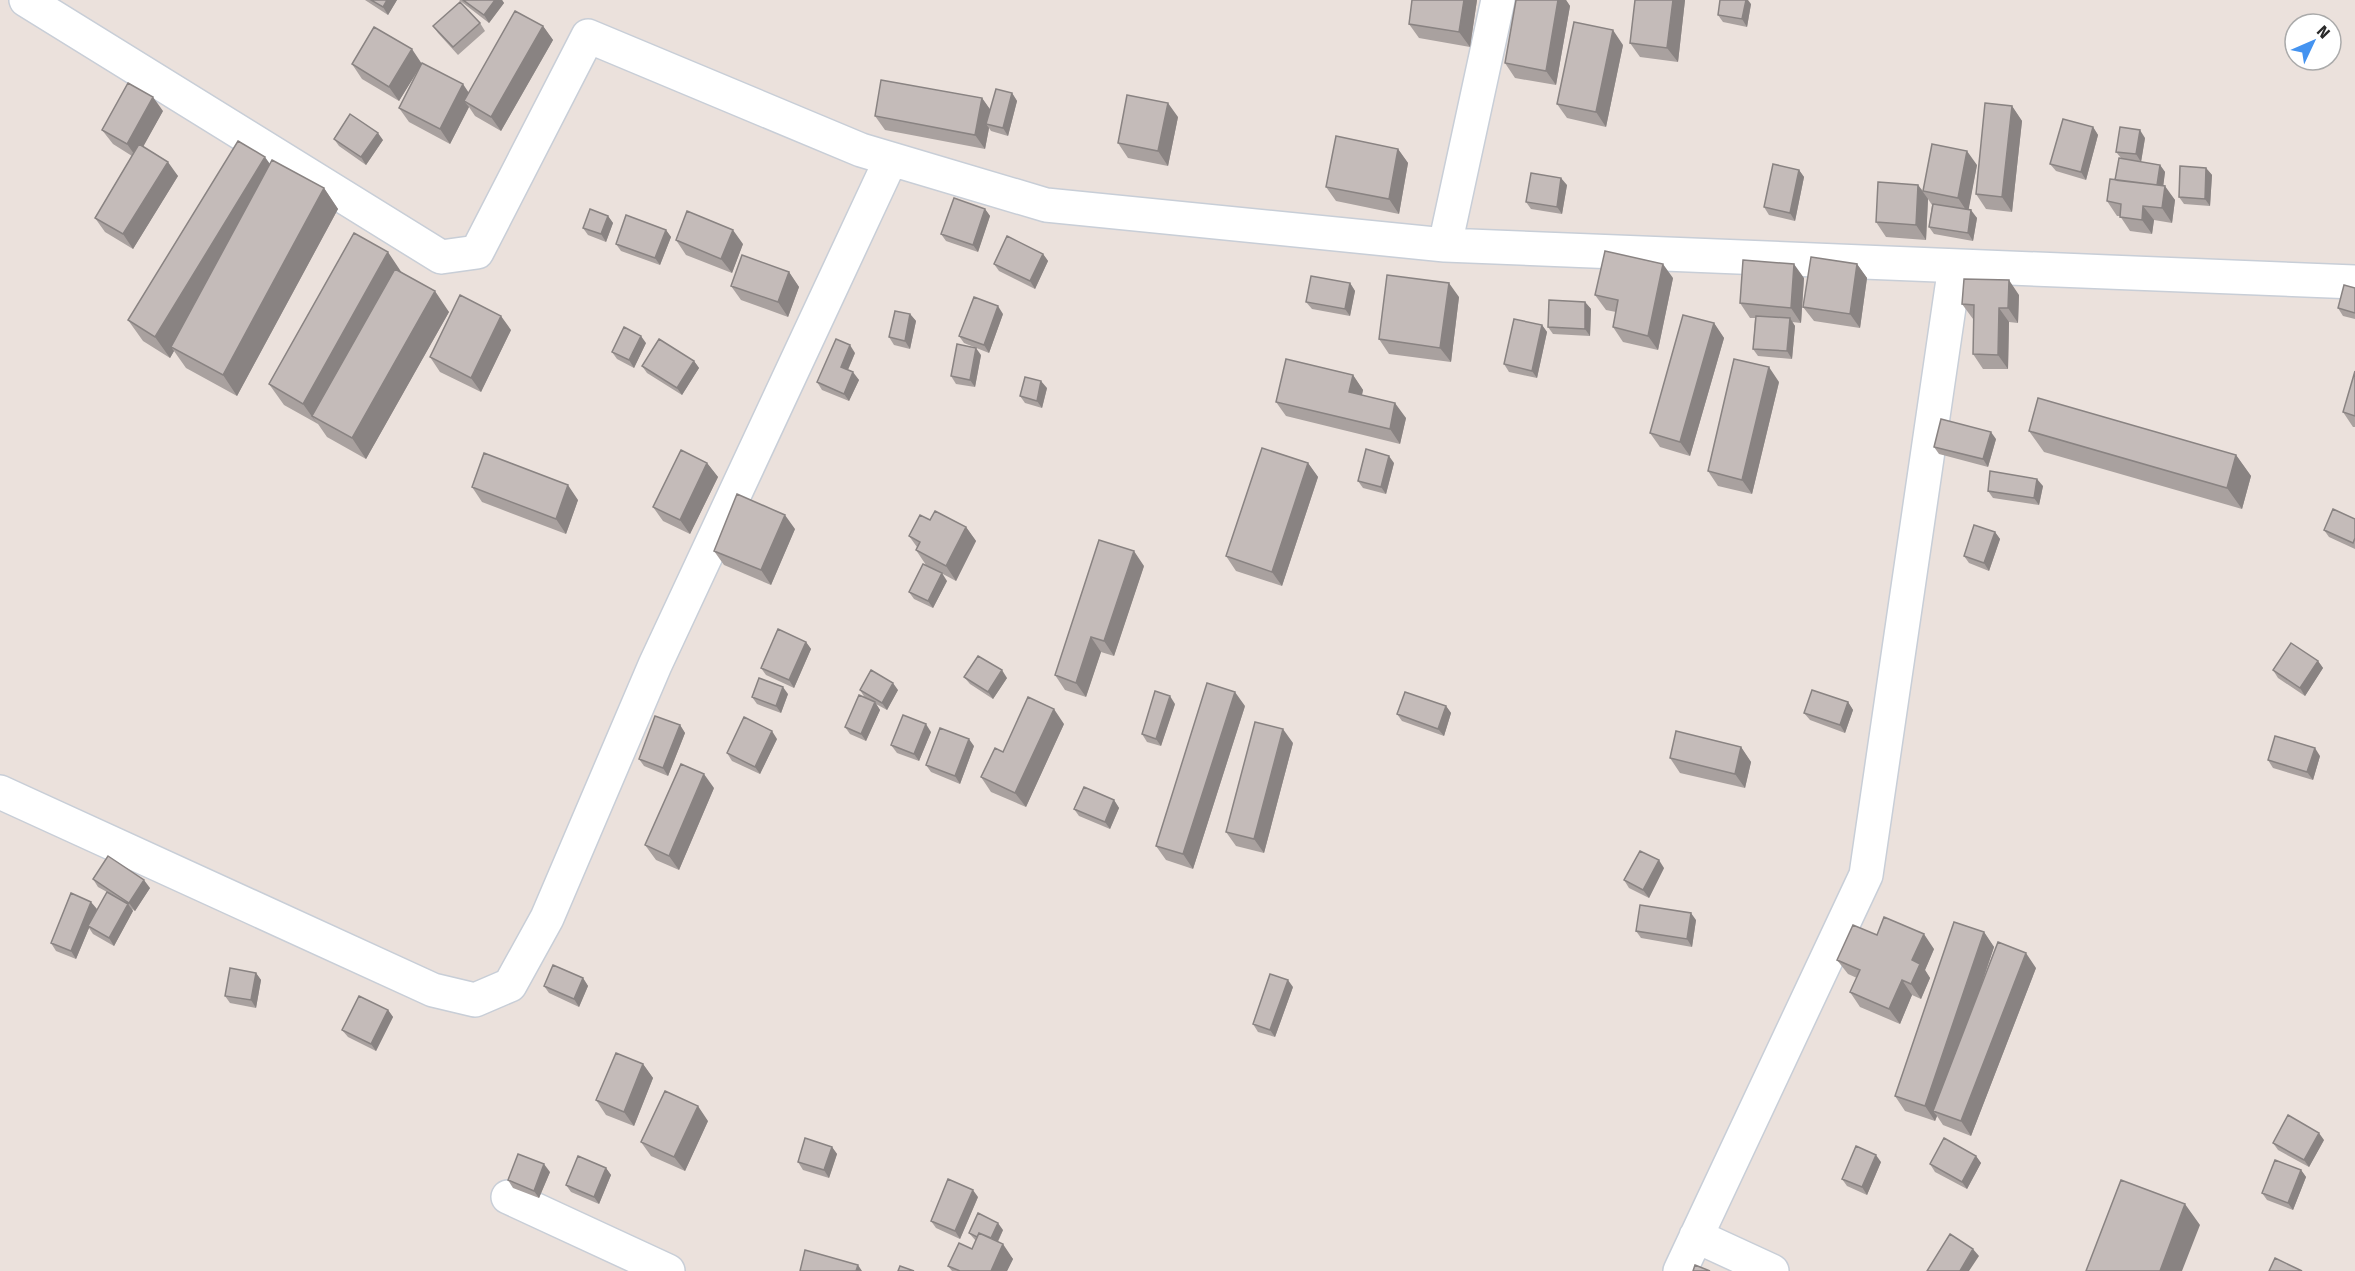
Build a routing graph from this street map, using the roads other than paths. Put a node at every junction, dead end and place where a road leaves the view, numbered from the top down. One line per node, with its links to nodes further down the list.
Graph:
1 (26, 0): 3 (street)
2 (1498, 0): 4 (street)
3 (891, 159): 4 (street); 7 (street)
4 (1445, 245): 5 (street)
5 (1955, 266): 6 (street); 9 (street)
6 (2355, 282)
7 (0, 792)
8 (508, 1197): 10 (street)
9 (1696, 1236): 11 (street); 12 (street)
10 (668, 1271)
11 (1680, 1271)
12 (1772, 1271)

